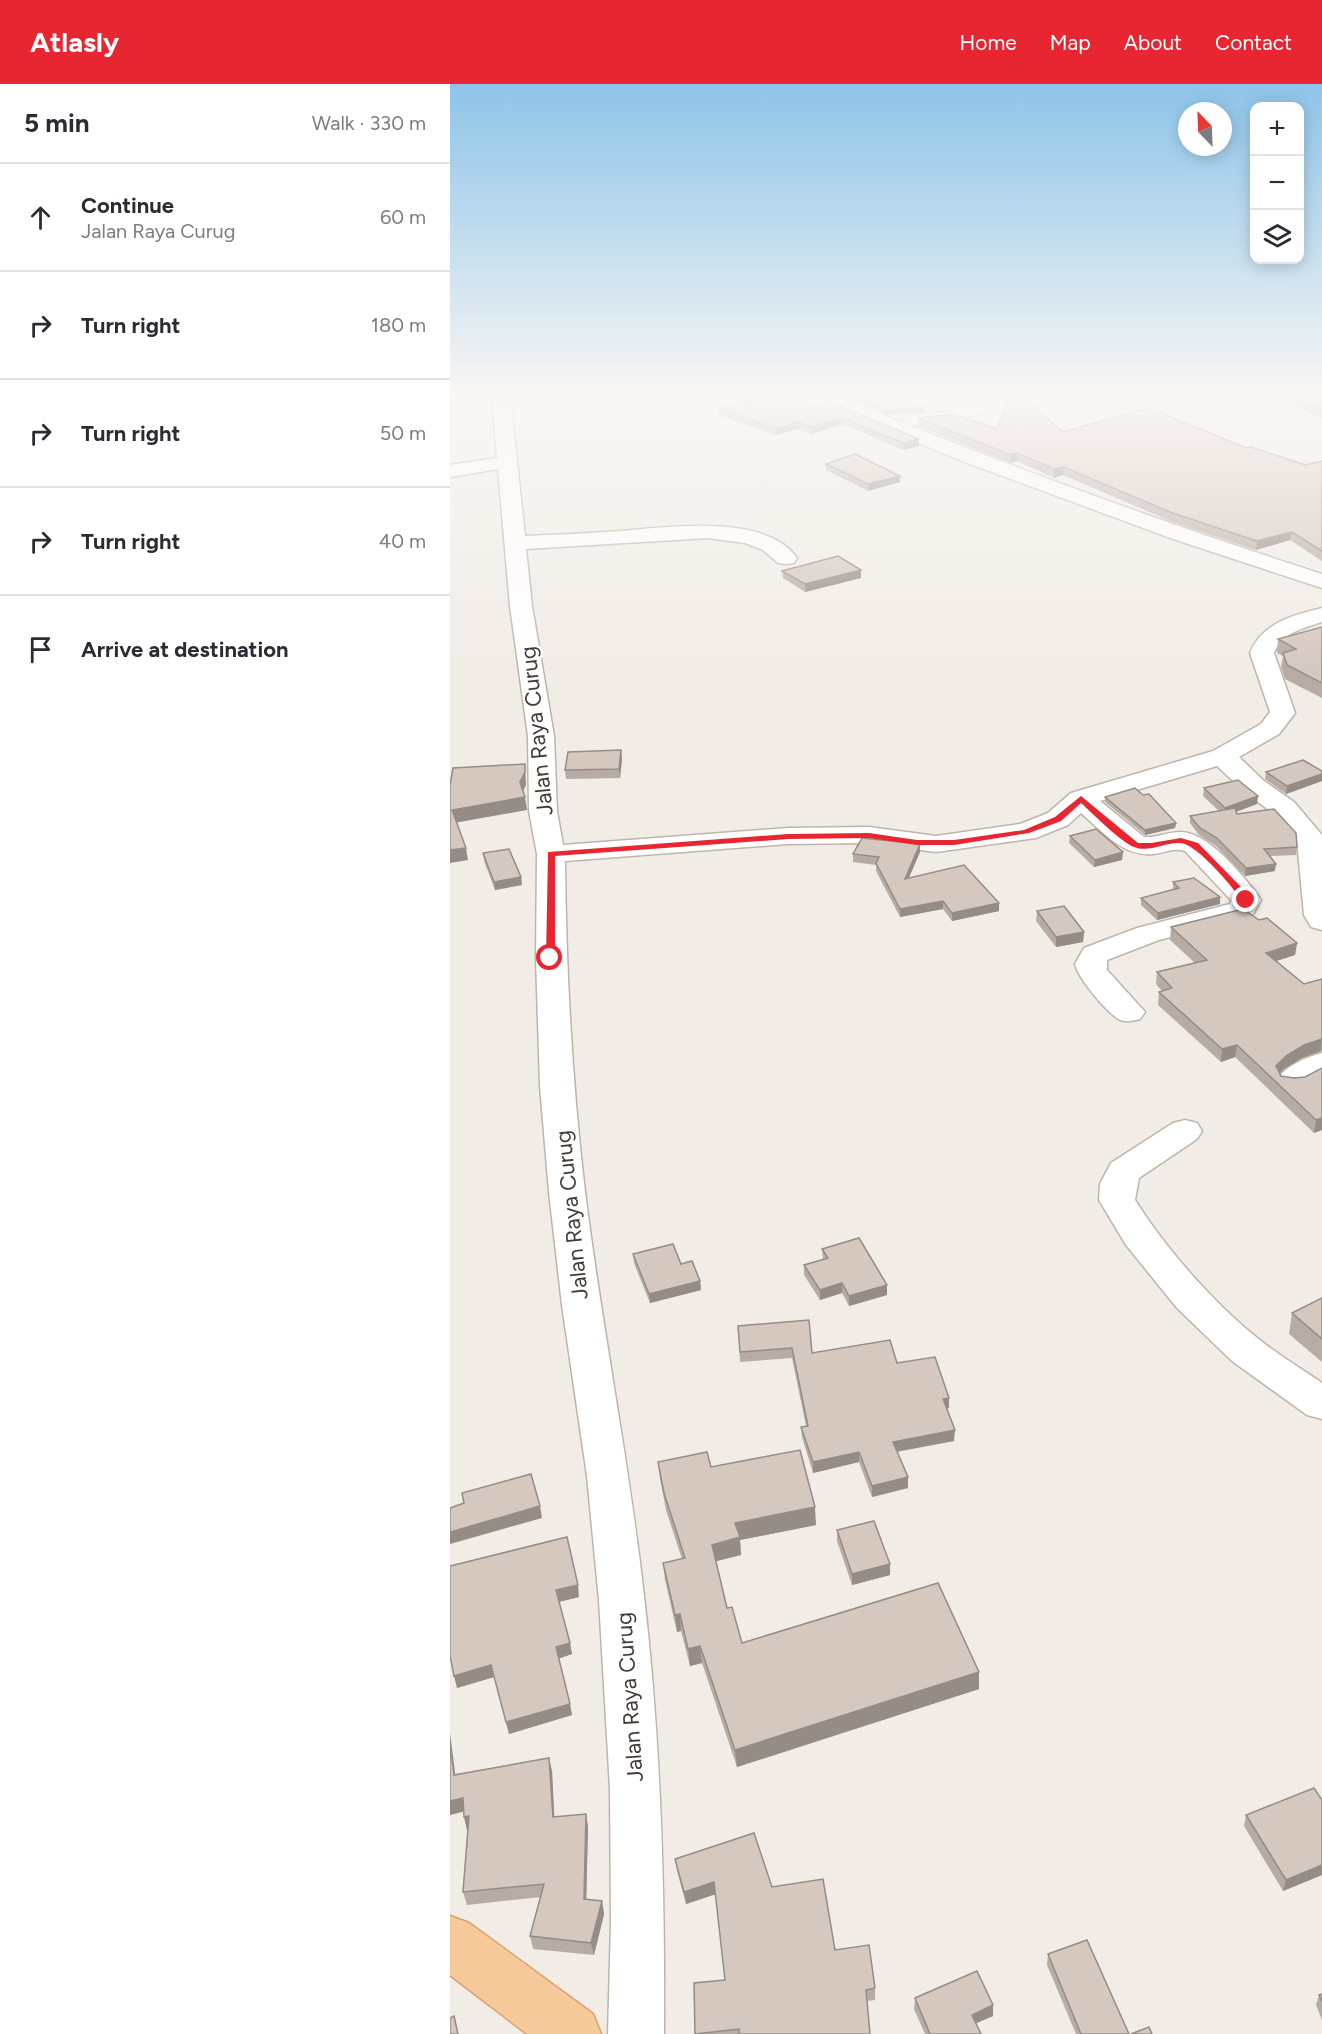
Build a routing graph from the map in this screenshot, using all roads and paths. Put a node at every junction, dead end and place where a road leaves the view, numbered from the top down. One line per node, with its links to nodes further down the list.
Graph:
1 (508, 487): 3 (street, Jalan Raya Curug)
2 (1051, 487): 5 (street)
3 (514, 543): 4 (street); 9 (street, Jalan Raya Curug)
4 (786, 558)
5 (1322, 581)
6 (1322, 615): 7 (street)
7 (1222, 756): 8 (street); 10 (street)
8 (1081, 799): 9 (street); 11 (street)
9 (551, 854): 18 (street, Jalan Raya Curug)
10 (1322, 921)
11 (1129, 1012)
12 (1322, 1063): 13 (street)
13 (1293, 1080)
14 (1185, 1131): 15 (street)
15 (1322, 1404)
16 (450, 1942): 17 (main road)
17 (573, 2034)
18 (636, 2034)

